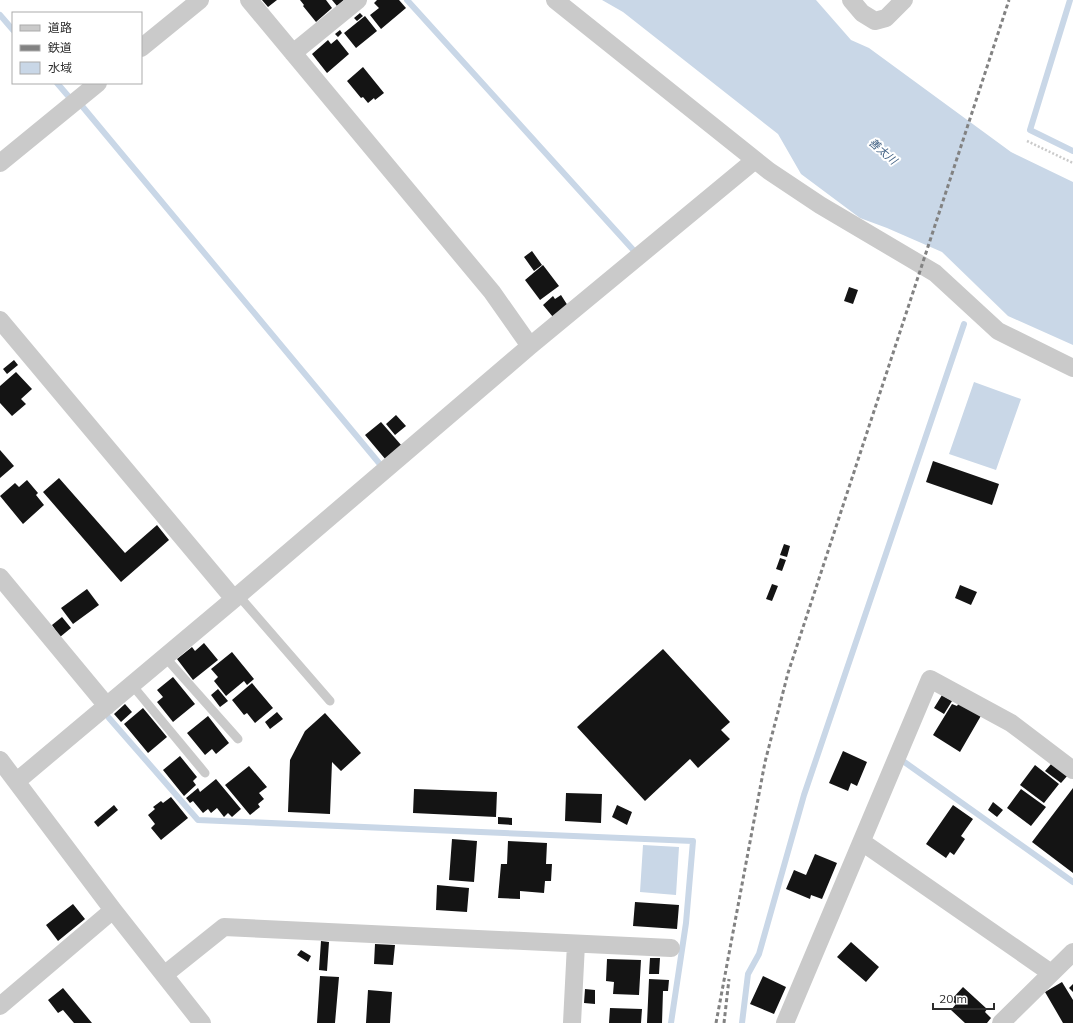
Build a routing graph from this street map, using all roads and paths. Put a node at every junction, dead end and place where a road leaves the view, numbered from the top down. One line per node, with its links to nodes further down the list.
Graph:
1 (200, 0): 7 (street)
2 (249, 0): 8 (street)
3 (358, 0): 8 (street)
4 (555, 0): 11 (street)
5 (851, 0): 6 (street)
6 (904, 0)
7 (142, 47)
8 (293, 53): 15 (street)
9 (97, 84): 12 (street)
10 (1027, 141): 13 (path)
11 (755, 160): 15 (street); 16 (street)
12 (0, 163)
13 (1073, 163)
14 (0, 320): 18 (street)
15 (530, 346): 18 (street)
16 (1073, 368)
17 (0, 577): 22 (street)
18 (236, 597): 19 (street); 21 (lane)
19 (165, 657): 20 (street); 23 (lane)
20 (132, 685): 22 (street); 26 (lane)
21 (330, 701)
22 (107, 706): 27 (street)
23 (238, 739)
24 (0, 760): 27 (street)
25 (1073, 770): 28 (street)
26 (205, 773)
27 (17, 781): 29 (street)
28 (862, 842): 33 (street); 38 (street)
29 (113, 910): 34 (street); 35 (street)
30 (576, 944): 31 (street); 34 (street); 37 (street)
31 (671, 948)
32 (1073, 952): 33 (street)
33 (1051, 973): 39 (street)
34 (164, 975): 36 (street)
35 (0, 1006)
36 (202, 1023)
37 (572, 1023)
38 (785, 1023)
39 (1001, 1023)

